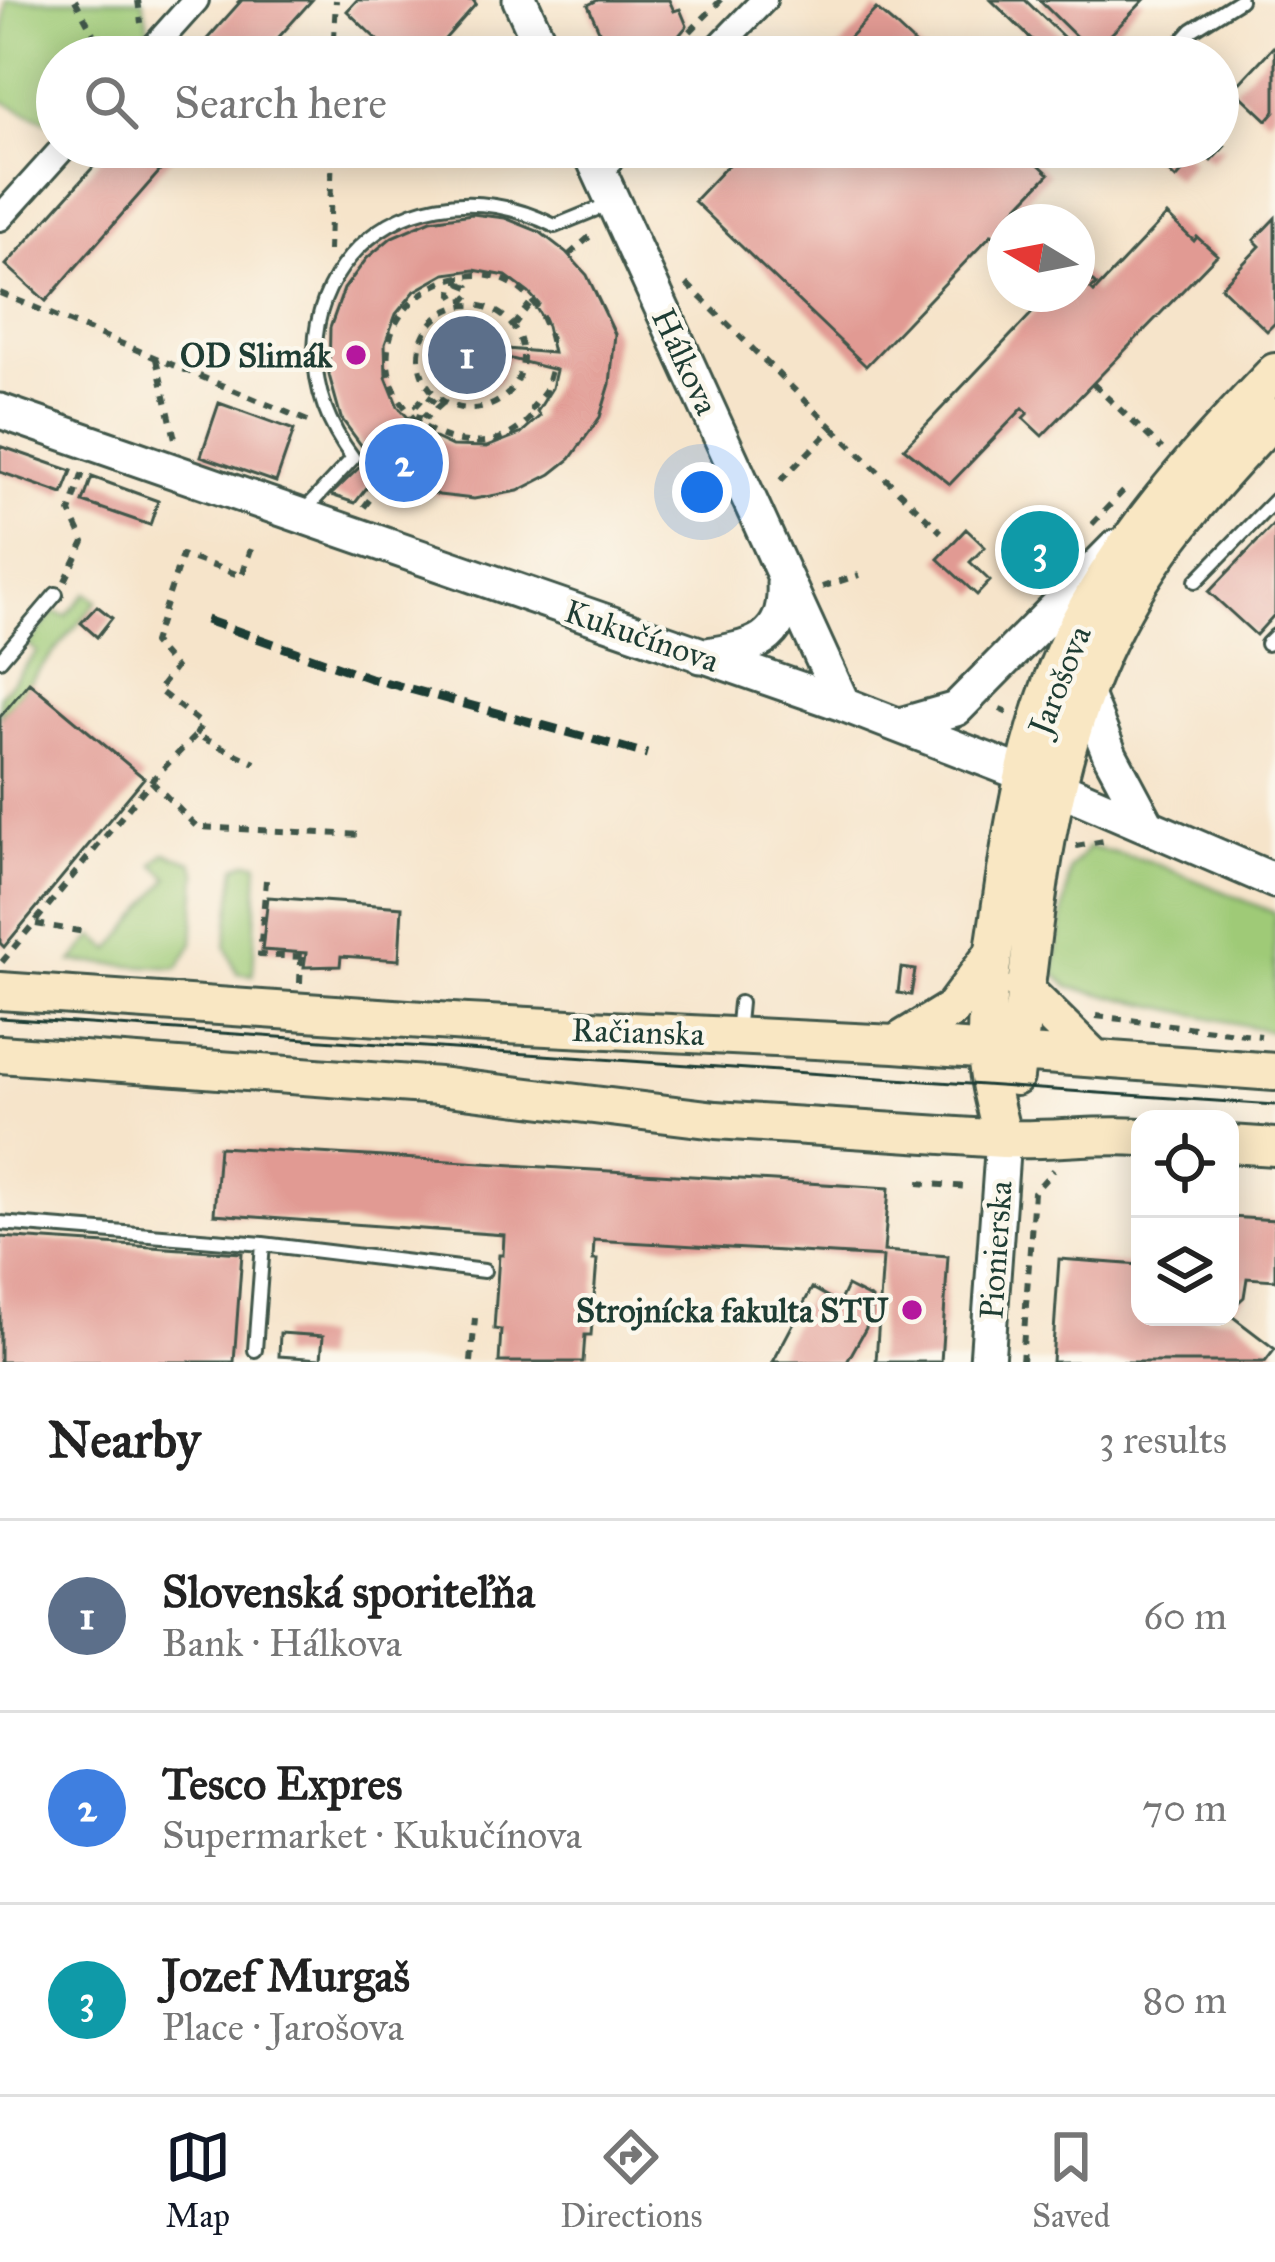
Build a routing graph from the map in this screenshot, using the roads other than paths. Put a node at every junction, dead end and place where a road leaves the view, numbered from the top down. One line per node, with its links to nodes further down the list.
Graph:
1 (196, 0): 5 (street)
2 (520, 0): 6 (street)
3 (764, 0): 7 (street)
4 (1240, 0): 8 (lane)
5 (164, 36)
6 (536, 36)
7 (729, 36)
8 (1187, 36)
9 (45, 168): 11 (street)
10 (604, 179): 16 (lane); 18 (street, Hálkova)
11 (0, 218)
12 (1275, 372): 17 (main road, Jarošova)
13 (0, 411): 16 (street, Kukučínova)
14 (1275, 417): 23 (main road, Jarošova)
15 (1275, 500): 19 (lane)
16 (299, 516): 21 (street, Kukučínova)
17 (1139, 528): 25 (street); 26 (main road, Jarošova)
18 (783, 575): 21 (street); 24 (street, Hálkova)
19 (1196, 581)
20 (56, 594): 22 (lane)
21 (699, 656): 24 (street, Kukučínova)
22 (0, 660)
23 (1086, 695): 26 (main road, Jarošova); 27 (street)
24 (843, 704): 25 (street, Kukučínova)
25 (900, 725): 26 (street, Kukučínova)
26 (1041, 781): 27 (street, Kukučínova); 29 (main road, Jarošova); 30 (main road, Jarošova)
27 (1148, 826): 28 (street, Kukučínova)
28 (1275, 881)
29 (994, 952): 32 (main road); 33 (main road, Jarošova)
30 (1024, 988): 33 (main road, Jarošova); 35 (main road)
31 (0, 991): 32 (main road, Račianska)
32 (895, 1044): 33 (main road, Račianska)
33 (1002, 1052): 35 (main road, Račianska); 38 (main road)
34 (0, 1054): 38 (main road)
35 (1094, 1058): 36 (main road, Račianska)
36 (1275, 1072)
37 (1131, 1136): 38 (main road)
38 (1003, 1139): 45 (street, Pionierska)
39 (1239, 1145): 40 (main road)
40 (1275, 1147)
41 (0, 1223): 42 (lane)
42 (263, 1244): 43 (lane); 44 (lane)
43 (484, 1271)
44 (255, 1350)
45 (987, 1362)

